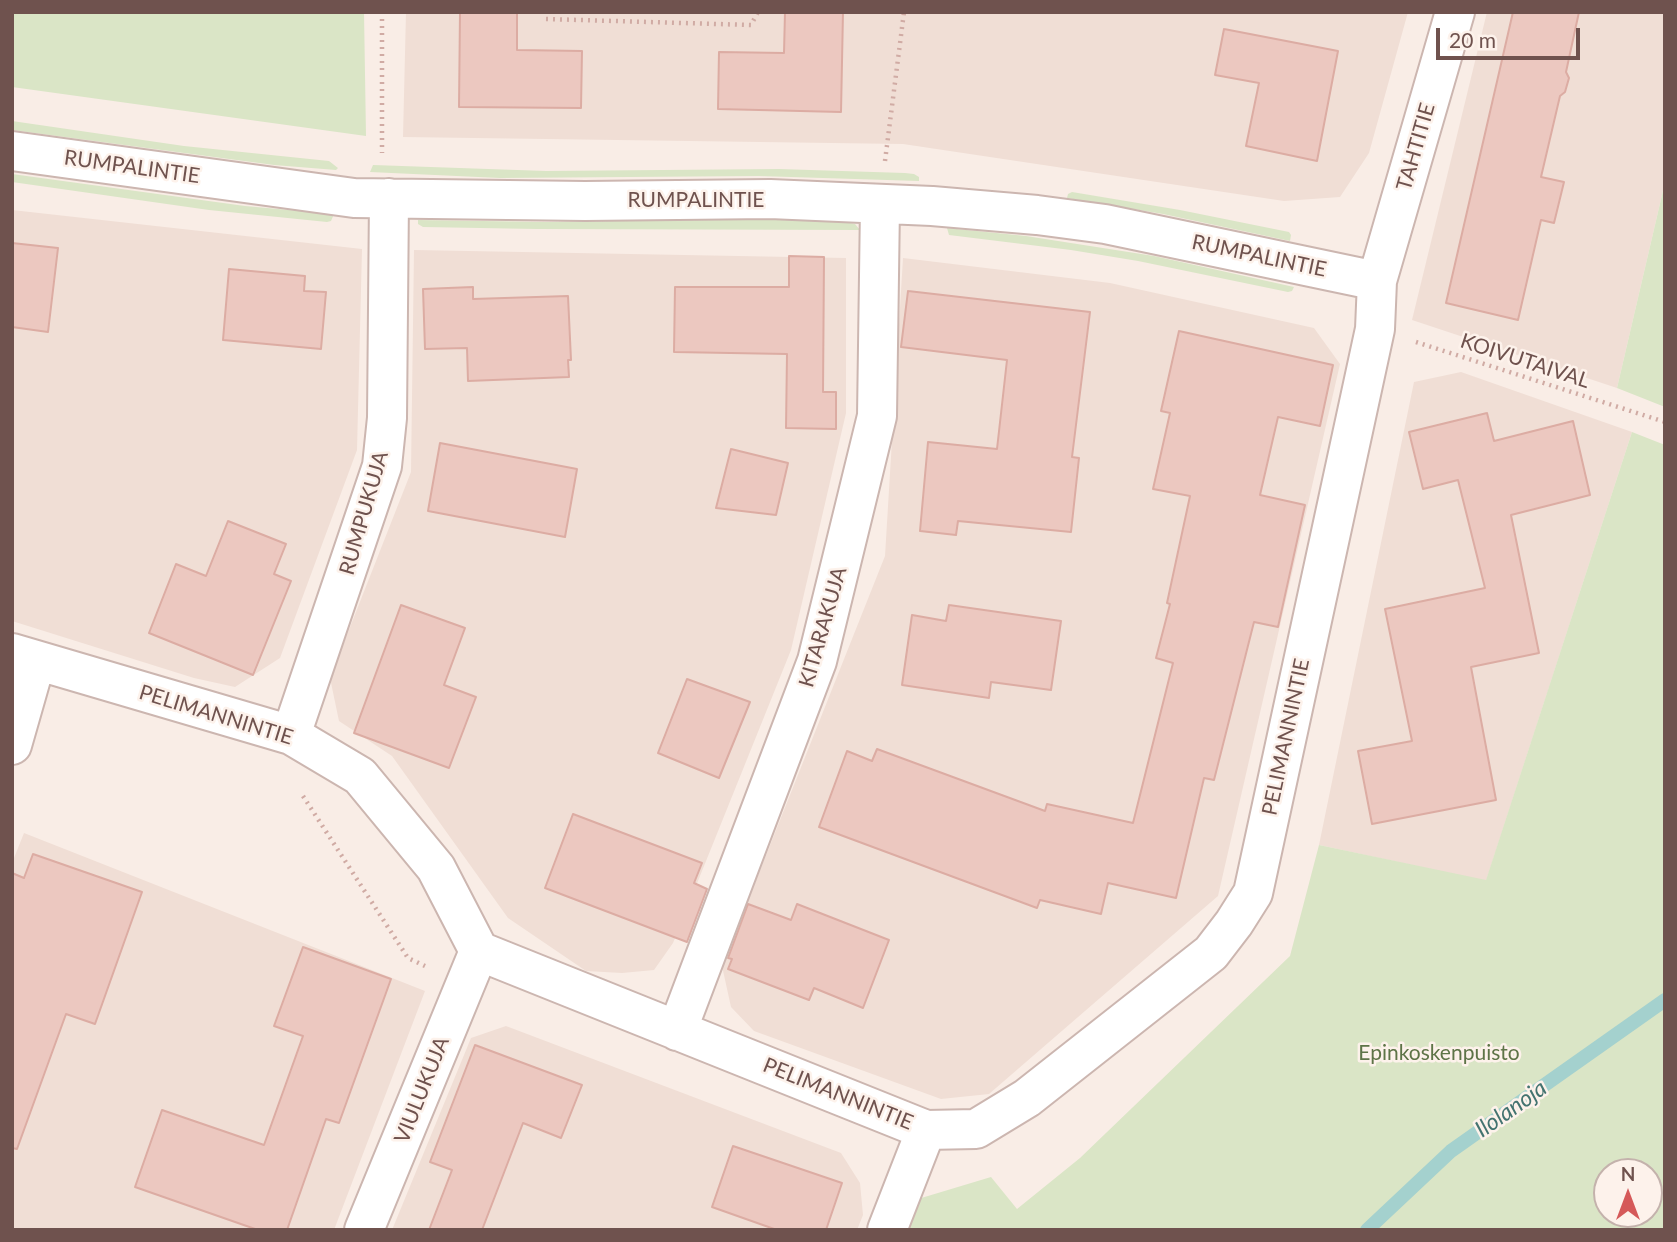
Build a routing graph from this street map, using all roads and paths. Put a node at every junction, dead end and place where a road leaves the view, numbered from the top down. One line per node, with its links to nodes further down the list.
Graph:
1 (382, 12): 7 (path)
2 (546, 12): 3 (path)
3 (758, 12)
4 (904, 12): 8 (path)
5 (1455, 12): 11 (street, TAHTITIE)
6 (12, 151): 9 (street, RUMPALINTIE)
7 (382, 153)
8 (885, 162)
9 (389, 198): 10 (street, RUMPALINTIE); 15 (street, RUMPUKUJA)
10 (880, 205): 11 (street, RUMPALINTIE); 20 (street, KITARAKUJA)
11 (1377, 281): 12 (street, PELIMANNINTIE)
12 (1375, 329): 13 (path, KOIVUTAIVAL); 21 (street, PELIMANNINTIE)
13 (1665, 422)
14 (24, 657): 15 (street, PELIMANNINTIE); 16 (street)
15 (291, 735): 18 (street, PELIMANNINTIE)
16 (12, 746)
17 (302, 795): 19 (path)
18 (479, 951): 19 (street, VIULUKUJA); 20 (street, PELIMANNINTIE)
19 (465, 985): 22 (street, VIULUKUJA)
20 (677, 1031): 21 (street, PELIMANNINTIE)
21 (926, 1130): 23 (street)
22 (365, 1230)
23 (887, 1230)

